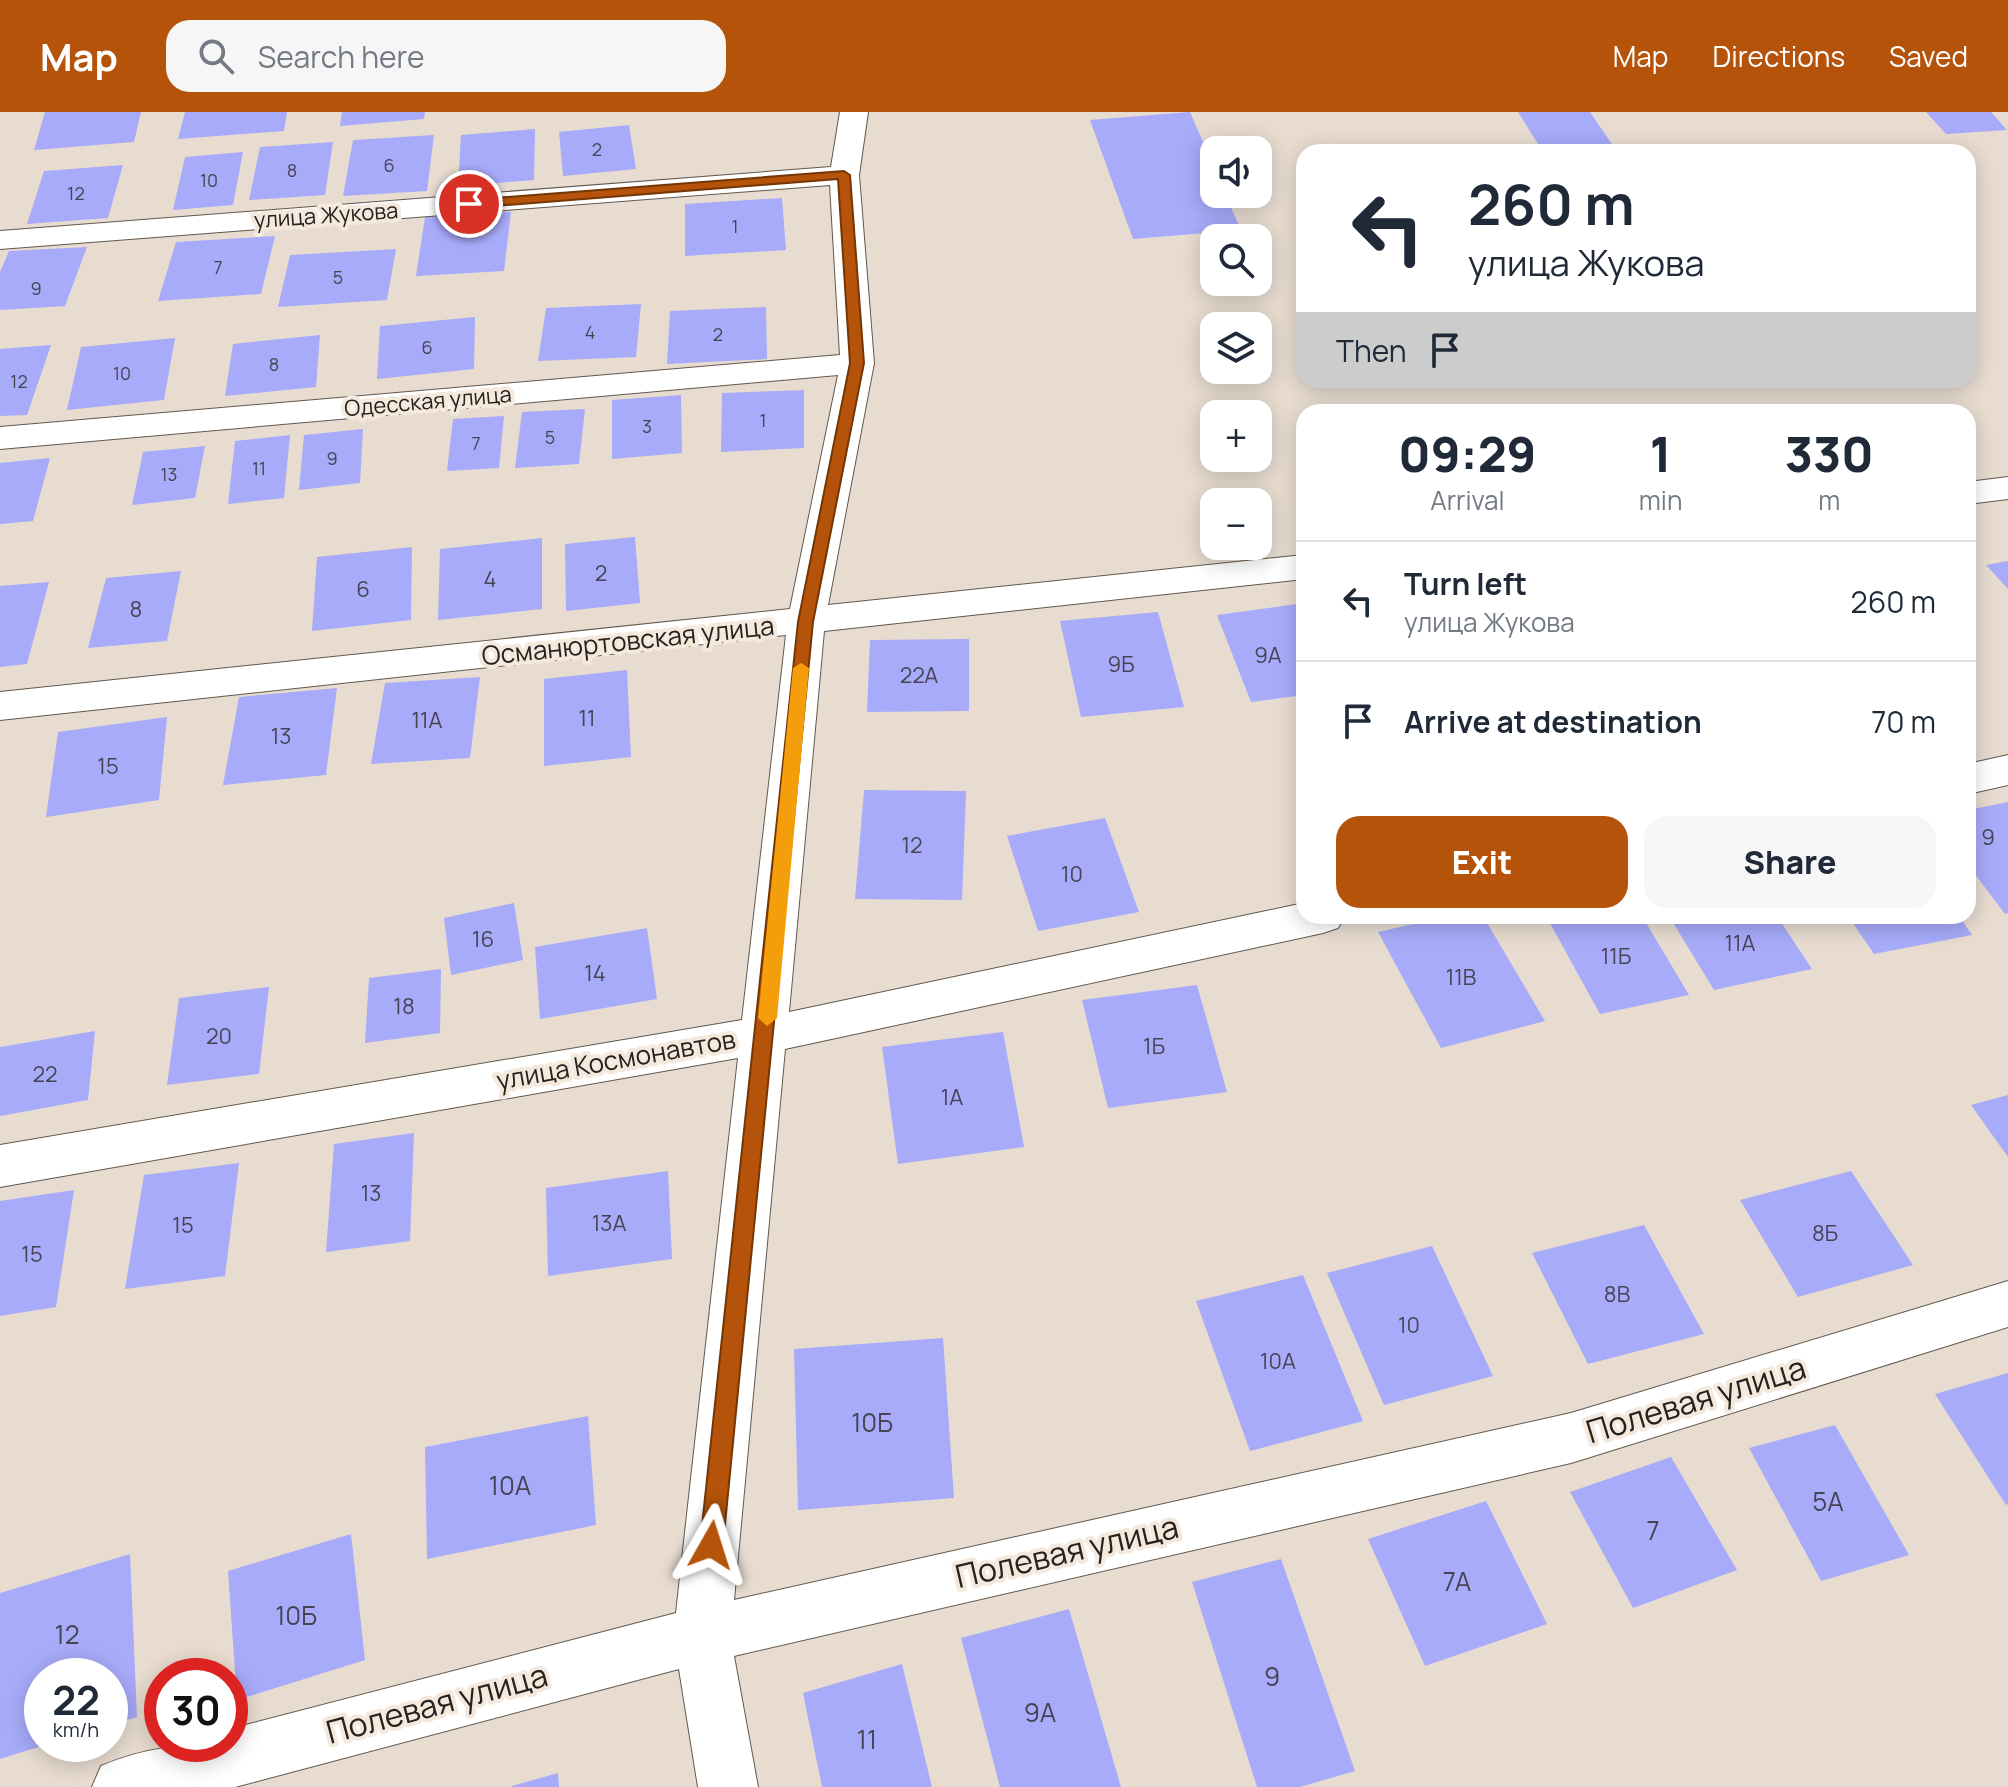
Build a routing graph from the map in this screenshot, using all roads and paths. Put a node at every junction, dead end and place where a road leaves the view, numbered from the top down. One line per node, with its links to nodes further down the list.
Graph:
1 (854, 112): 2 (street)
2 (844, 175): 3 (street, улица Жукова); 4 (street)
3 (0, 240)
4 (857, 363): 5 (street, Одесская улица); 9 (street)
5 (0, 438)
6 (2008, 488): 7 (street)
7 (1976, 492)
8 (1296, 568): 9 (street, Османюртовская улица)
9 (806, 622): 10 (street, Османюртовская улица); 14 (street)
10 (0, 706)
11 (2008, 770): 12 (street)
12 (1976, 777)
13 (1296, 922): 14 (street, улица Космонавтов)
14 (766, 1035): 15 (street, улица Космонавтов); 17 (street)
15 (0, 1166)
16 (2008, 1304): 17 (street, Полевая улица)
17 (702, 1635): 18 (street, Полевая улица); 19 (street)
18 (122, 1787)
19 (728, 1787)

